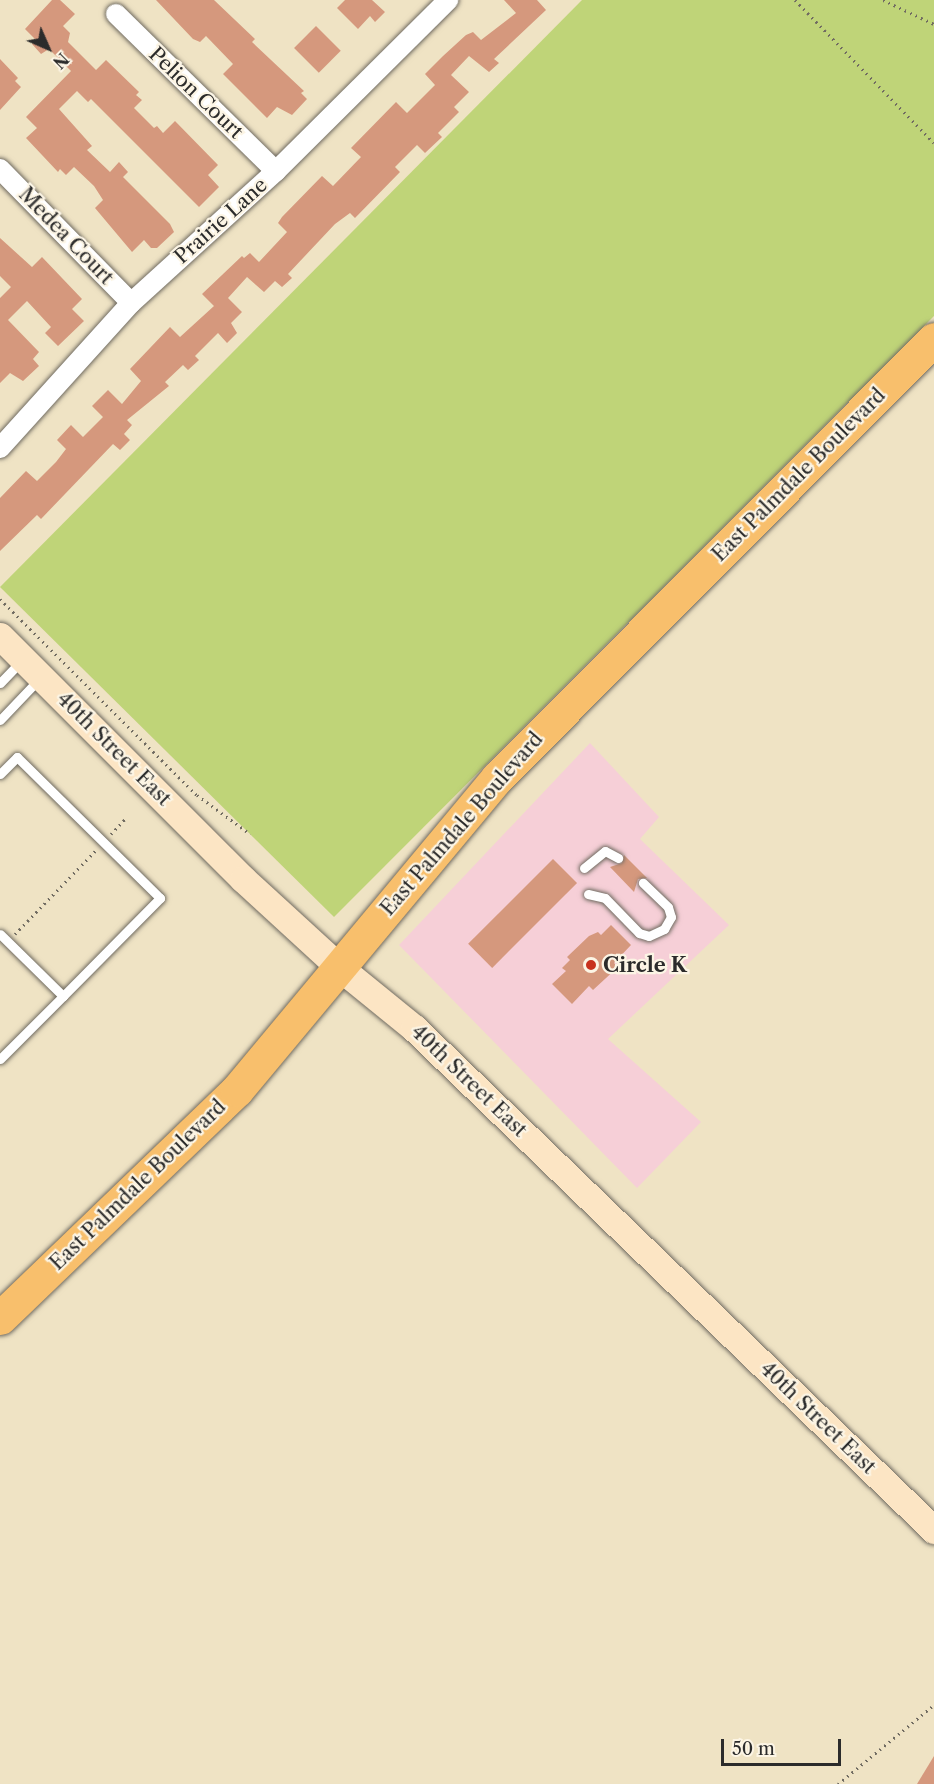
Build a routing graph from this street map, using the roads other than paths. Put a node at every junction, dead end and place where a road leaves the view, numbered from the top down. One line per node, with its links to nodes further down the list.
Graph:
1 (448, 0): 4 (street, Prairie Lane)
2 (116, 14): 4 (street, Pelion Court)
3 (0, 169): 5 (street, Medea Court)
4 (276, 171): 5 (street, Prairie Lane)
5 (131, 303): 7 (street, Prairie Lane)
6 (934, 339): 18 (highway, East Palmdale Boulevard)
7 (3, 440)
8 (0, 636): 9 (main road, 40th Street East)
9 (32, 668): 10 (lane); 11 (lane); 18 (main road, 40th Street East)
10 (0, 683)
11 (0, 720)
12 (0, 774): 19 (lane)
13 (618, 858): 14 (lane)
14 (584, 868)
15 (643, 883): 16 (lane)
16 (588, 894)
17 (0, 934): 19 (lane)
18 (339, 967): 21 (highway, East Palmdale Boulevard); 22 (main road, 40th Street East)
19 (63, 996): 20 (lane)
20 (0, 1059)
21 (0, 1318)
22 (934, 1530)

